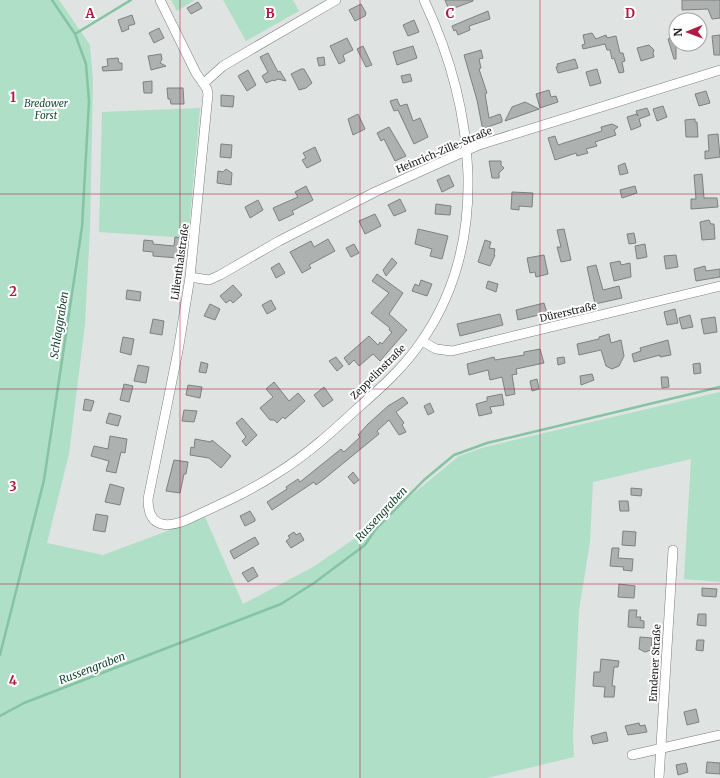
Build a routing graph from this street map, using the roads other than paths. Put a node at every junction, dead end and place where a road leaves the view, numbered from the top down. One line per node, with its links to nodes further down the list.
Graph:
1 (160, 0): 5 (street, Lilienthalstraße)
2 (336, 0): 5 (street)
3 (424, 0): 6 (street, Zeppelinstraße)
4 (720, 70): 6 (street, Heinrich-Zille-Straße)
5 (204, 83): 7 (street, Lilienthalstraße)
6 (467, 151): 7 (street, Heinrich-Zille-Straße); 9 (street, Zeppelinstraße)
7 (190, 277): 10 (street, Lilienthalstraße)
8 (720, 286): 9 (street, Dürerstraße)
9 (422, 341): 10 (street, Zeppelinstraße)
10 (168, 526)
11 (673, 550): 13 (street, Emdener Straße)
12 (720, 735): 13 (street)
13 (661, 750): 14 (street); 15 (street, Emdener Straße)
14 (632, 755)
15 (658, 778)

